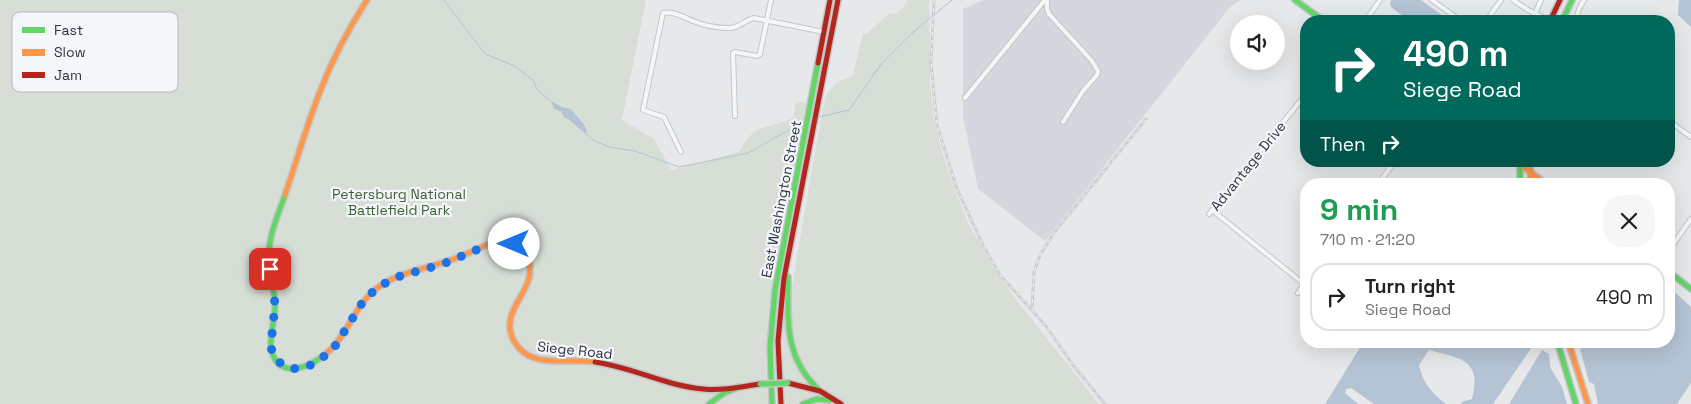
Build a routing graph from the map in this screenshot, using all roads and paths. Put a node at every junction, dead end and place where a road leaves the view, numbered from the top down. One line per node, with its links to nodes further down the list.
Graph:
1 (367, 0): 53 (main road, Siege Road)
2 (771, 0): 23 (street)
3 (830, 0): 24 (main road, East Washington Street)
4 (838, 0): 25 (main road, East Washington Street)
5 (1046, 0): 26 (street); 29 (street)
6 (1295, 0): 16 (main road)
7 (1380, 0): 17 (street)
8 (1432, 0): 18 (street)
9 (1501, 0): 19 (street)
10 (1513, 0): 15 (street)
11 (1541, 0): 15 (street)
12 (1560, 0): 20 (main road)
13 (1572, 0): 21 (main road)
14 (1584, 0): 22 (street)
15 (1535, 14)
16 (1316, 15)
17 (1369, 15)
18 (1453, 15)
19 (1490, 15)
20 (1553, 15)
21 (1565, 15)
22 (1578, 15)
23 (766, 20): 24 (street); 28 (street); 32 (street)
24 (824, 32): 25 (street); 57 (main road, East Washington Street)
25 (832, 33): 44 (main road, East Washington Street)
26 (965, 98)
27 (1300, 101): 40 (street, Advantage Drive)
28 (735, 116)
29 (1063, 122)
30 (1675, 125): 31 (street)
31 (1691, 137)
32 (681, 152)
33 (1391, 167): 37 (street)
34 (1524, 167): 36 (main road)
35 (1530, 167): 36 (main road)
36 (1530, 172): 38 (main road); 39 (main road)
37 (1382, 178)
38 (1530, 178)
39 (1538, 178)
40 (1212, 210): 41 (street, Advantage Drive); 46 (street)
41 (1209, 214)
42 (1691, 219): 43 (street)
43 (1675, 242)
44 (788, 257): 54 (main road); 58 (main road, East Washington Street)
45 (1675, 277): 47 (main road)
46 (1300, 279)
47 (1691, 289)
48 (1300, 290): 49 (street)
49 (1298, 293)
50 (1559, 348): 62 (main road)
51 (1570, 348): 63 (main road)
52 (788, 385): 53 (main road, Siege Road, bridge); 54 (main road, Siege Road); 55 (main road, Siege Road)
53 (740, 389): 56 (main road)
54 (820, 391): 61 (main road, Siege Road)
55 (830, 400): 59 (main road); 60 (main road, Siege Road)
56 (711, 404)
57 (772, 404)
58 (781, 404)
59 (803, 404)
60 (836, 404)
61 (841, 404)
62 (1576, 404)
63 (1588, 404)

